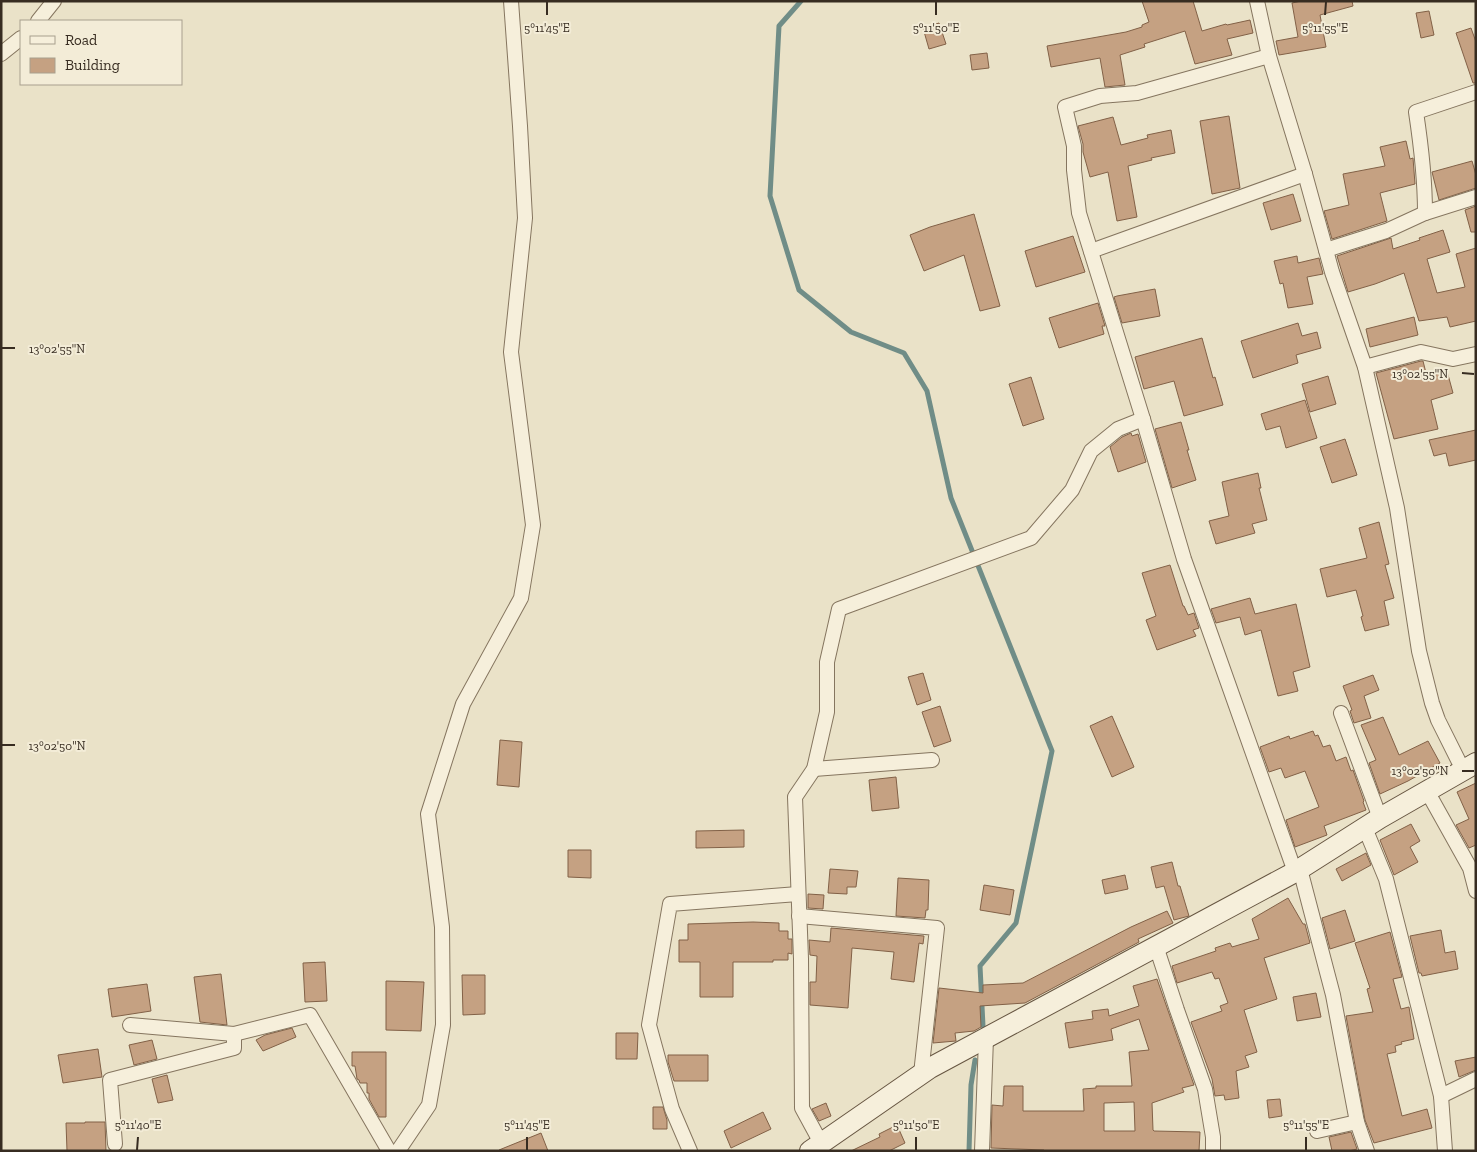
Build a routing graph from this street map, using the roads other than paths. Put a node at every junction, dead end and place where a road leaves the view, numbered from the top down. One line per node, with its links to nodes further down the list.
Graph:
1 (54, 1): 4 (street)
2 (511, 1): 39 (street)
3 (1257, 1): 7 (street)
4 (39, 20)
5 (20, 39): 6 (street)
6 (1, 54)
7 (1270, 56): 9 (street); 13 (street)
8 (1476, 92): 11 (street)
9 (1305, 174): 12 (street); 13 (street)
10 (1476, 197): 11 (street)
11 (1425, 213): 12 (street)
12 (1326, 250): 15 (street)
13 (1090, 251): 16 (street)
14 (1476, 354): 15 (street)
15 (1365, 367): 19 (street)
16 (1143, 419): 20 (street); 23 (street)
17 (1341, 713): 22 (street)
18 (932, 760): 20 (street)
19 (1469, 766): 21 (street)
20 (814, 769): 25 (street)
21 (1427, 791): 22 (street); 24 (street)
22 (1372, 823): 23 (street); 33 (street)
23 (1297, 870): 27 (street); 34 (street)
24 (1476, 891)
25 (798, 894): 26 (street); 40 (street)
26 (799, 916): 31 (street); 37 (street)
27 (1156, 946): 30 (street); 42 (street)
28 (130, 1025): 29 (street)
29 (234, 1034): 36 (street); 38 (street)
30 (986, 1038): 31 (street); 41 (street)
31 (921, 1074): 37 (street)
32 (1476, 1079): 33 (street)
33 (1441, 1096): 44 (street)
34 (1357, 1122): 35 (street); 43 (street)
35 (1317, 1131)
36 (115, 1144)
37 (815, 1147)
38 (389, 1151)
39 (398, 1151)
40 (690, 1151)
41 (982, 1151)
42 (1213, 1151)
43 (1367, 1151)
44 (1445, 1151)

